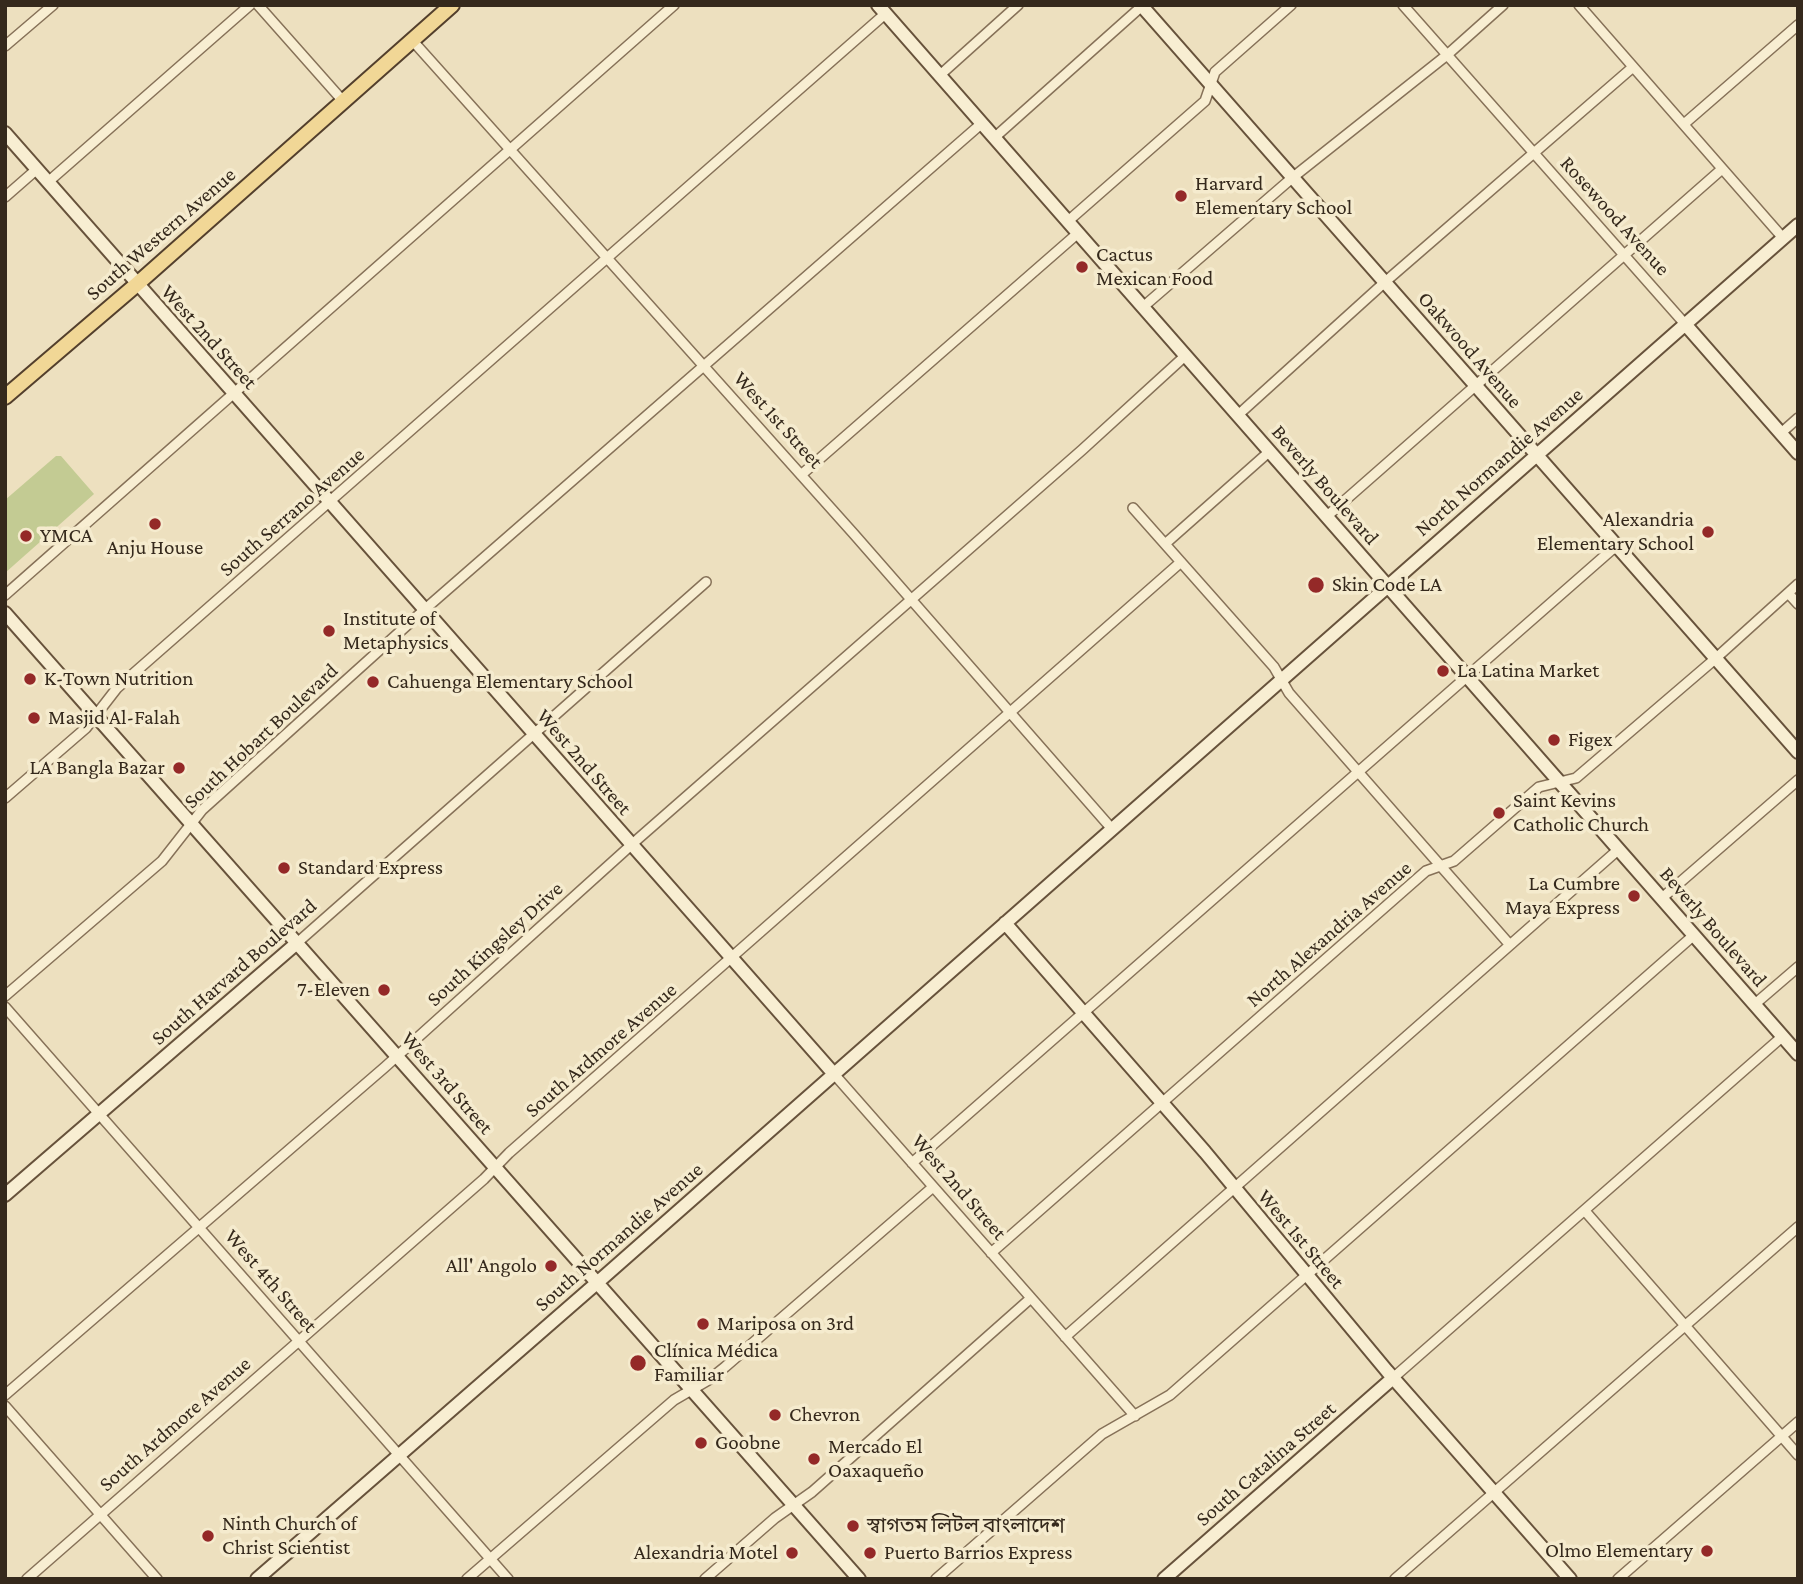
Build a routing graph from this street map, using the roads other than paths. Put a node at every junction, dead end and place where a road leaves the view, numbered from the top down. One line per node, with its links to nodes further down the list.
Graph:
1 (53, 5): 15 (street)
2 (250, 5): 30 (street)
3 (258, 5): 20 (street)
4 (452, 5): 14 (main road, South Western Avenue)
5 (674, 5): 25 (street)
6 (1018, 5): 18 (street)
7 (1291, 5): 19 (street)
8 (1404, 5): 16 (street, Rosewood Avenue)
9 (1503, 5): 16 (street)
10 (1579, 5): 17 (street)
11 (1141, 6): 19 (main road, Oakwood Avenue); 24 (street)
12 (881, 10): 18 (main road, Beverly Boulevard); 37 (street, South Serrano Avenue)
13 (1798, 25): 22 (street)
14 (412, 40): 20 (main road, South Western Avenue); 25 (street, West 1st Street)
15 (5, 46)
16 (1447, 55): 26 (street, Rosewood Avenue); 29 (street)
17 (1633, 67): 22 (street); 26 (street)
18 (939, 76): 21 (main road, Beverly Boulevard)
19 (1211, 85): 29 (main road, Oakwood Avenue); 32 (street)
20 (343, 101): 39 (main road, South Western Avenue)
21 (981, 124): 24 (main road, Beverly Boulevard); 43 (street, South Hobart Boulevard)
22 (1684, 124): 28 (street)
23 (5, 133): 27 (main road, West 2nd Street)
24 (994, 138): 32 (main road, Beverly Boulevard)
25 (511, 149): 37 (street, West 1st Street); 45 (street)
26 (1533, 153): 36 (street, Rosewood Avenue); 38 (street)
27 (37, 169): 30 (main road, West 2nd Street); 31 (street)
28 (1722, 169): 35 (street); 36 (street)
29 (1292, 178): 38 (main road, Oakwood Avenue); 40 (street)
30 (48, 182): 39 (main road, West 2nd Street)
31 (5, 197)
32 (1067, 222): 34 (main road, Beverly Boulevard)
33 (1798, 225): 35 (main road, North Normandie Avenue)
34 (1077, 234): 40 (main road, Beverly Boulevard); 53 (street)
35 (1783, 238): 41 (main road, North Normandie Avenue)
36 (1623, 254): 41 (street, Rosewood Avenue); 44 (street)
37 (608, 258): 43 (street, West 1st Street); 54 (street, South Serrano Avenue)
38 (1385, 282): 44 (main road, Oakwood Avenue); 47 (street)
39 (136, 285): 45 (main road, West 2nd Street); 46 (main road, South Western Avenue)
40 (1143, 307): 42 (main road, Beverly Boulevard)
41 (1685, 324): 49 (main road, Rosewood Avenue); 52 (main road, North Normandie Avenue)
42 (1185, 356): 47 (main road, Beverly Boulevard); 65 (street, South Kingsley Drive)
43 (704, 367): 53 (street, West 1st Street); 67 (street, South Hobart Boulevard)
44 (1475, 386): 52 (main road, Oakwood Avenue); 56 (street)
45 (233, 394): 54 (main road, West 2nd Street); 64 (street)
46 (5, 397)
47 (1238, 415): 50 (main road, Beverly Boulevard)
48 (1798, 418): 49 (street)
49 (1780, 433): 51 (main road, Rosewood Avenue)
50 (1269, 452): 56 (main road, Beverly Boulevard); 57 (street)
51 (1798, 453)
52 (1537, 456): 58 (main road, Oakwood Avenue); 62 (main road, North Normandie Avenue)
53 (801, 475): 65 (street, West 1st Street)
54 (330, 501): 67 (main road, West 2nd Street); 73 (street, South Serrano Avenue)
55 (1133, 508): 57 (street)
56 (1326, 517): 62 (main road, Beverly Boulevard)
57 (1166, 544): 59 (street)
58 (1616, 546): 69 (main road, Oakwood Avenue); 70 (street)
59 (1181, 562): 71 (street); 72 (street, South Ardmore Avenue)
60 (706, 582): 74 (street, South Harvard Boulevard)
61 (1798, 584): 63 (street, North Alexandria Avenue)
62 (1388, 586): 70 (main road, Beverly Boulevard); 71 (main road, North Normandie Avenue)
63 (1788, 593): 66 (street); 69 (street, North Alexandria Avenue)
64 (5, 595)
65 (910, 599): 72 (street, West 1st Street); 82 (street, South Kingsley Drive)
66 (1798, 604)
67 (424, 610): 74 (main road, West 2nd Street); 80 (street, South Hobart Boulevard)
68 (5, 613): 73 (main road, West 3rd Street)
69 (1715, 659): 75 (main road, Oakwood Avenue); 78 (street, North Alexandria Avenue)
70 (1466, 676): 76 (street); 78 (main road, Beverly Boulevard)
71 (1281, 681): 76 (street); 81 (main road, North Normandie Avenue)
72 (1009, 713): 81 (street, West 1st Street); 90 (street, South Ardmore Avenue)
73 (96, 714): 79 (street, South Serrano Avenue); 80 (main road, West 3rd Street)
74 (534, 735): 82 (main road, West 2nd Street); 88 (street, South Harvard Boulevard)
75 (1798, 752)
76 (1358, 772): 84 (street); 95 (street)
77 (1798, 780): 85 (street)
78 (1560, 781): 83 (main road, Beverly Boulevard); 84 (street, North Alexandria Avenue)
79 (5, 798)
80 (192, 824): 88 (main road, West 3rd Street); 92 (street, South Hobart Boulevard)
81 (1112, 829): 86 (main road, North Normandie Avenue)
82 (631, 845): 90 (main road, West 2nd Street); 98 (street, South Kingsley Drive)
83 (1619, 849): 85 (main road, Beverly Boulevard); 89 (street)
84 (1442, 867): 89 (street); 100 (street, North Alexandria Avenue)
85 (1662, 898): 87 (main road, Beverly Boulevard)
86 (1005, 923): 95 (main road, West 1st Street); 99 (main road, South Normandie Avenue)
87 (1694, 935): 93 (main road, Beverly Boulevard); 111 (street)
88 (297, 943): 98 (main road, West 3rd Street); 101 (main road, South Harvard Boulevard)
89 (1510, 945): 105 (street)
90 (733, 958): 99 (main road, West 2nd Street); 103 (street, South Ardmore Avenue)
91 (1798, 967): 93 (street)
92 (5, 996)
93 (1755, 1004): 96 (main road, Beverly Boulevard)
94 (5, 1007): 101 (street, West 4th Street)
95 (1084, 1013): 100 (main road, West 1st Street); 102 (street)
96 (1783, 1036): 97 (main road, Beverly Boulevard); 107 (street)
97 (1798, 1054)
98 (397, 1055): 103 (main road, West 3rd Street); 109 (street, South Kingsley Drive)
99 (834, 1074): 102 (street, West 2nd Street); 112 (main road, South Normandie Avenue)
100 (1163, 1103): 105 (main road, West 1st Street); 110 (street, North Alexandria Avenue)
101 (99, 1114): 106 (main road, South Harvard Boulevard); 109 (street, West 4th Street)
102 (912, 1163): 104 (street, West 2nd Street)
103 (496, 1167): 112 (main road, West 3rd Street); 116 (street, South Ardmore Avenue)
104 (933, 1186): 110 (street, West 2nd Street); 118 (street)
105 (1234, 1188): 111 (main road, West 1st Street); 115 (street)
106 (5, 1195)
107 (1585, 1211): 114 (street); 117 (street)
108 (1798, 1227): 114 (street)
109 (201, 1228): 116 (street, West 4th Street); 119 (street, South Kingsley Drive)
110 (991, 1253): 113 (street, West 2nd Street)
111 (1306, 1276): 117 (main road, West 1st Street); 121 (street)
112 (598, 1282): 118 (main road, West 3rd Street); 124 (main road, South Normandie Avenue)
113 (1031, 1297): 115 (street, West 2nd Street); 127 (street)
114 (1685, 1325): 123 (street); 126 (street)
115 (1065, 1337): 121 (street, West 2nd Street)
116 (298, 1340): 124 (street, West 4th Street); 128 (street, South Ardmore Avenue)
117 (1393, 1378): 126 (main road, West 1st Street); 138 (main road, South Catalina Street)
118 (692, 1389): 127 (main road, West 3rd Street); 129 (street)
119 (5, 1395)
120 (5, 1406): 128 (street)
121 (1135, 1416): 137 (street)
122 (1798, 1422): 123 (street)
123 (1782, 1436): 125 (street); 141 (street)
124 (399, 1454): 129 (street, West 4th Street); 132 (main road, South Normandie Avenue)
125 (1798, 1455)
126 (1493, 1493): 139 (street); 140 (main road, West 1st Street)
127 (793, 1504): 135 (street); 136 (main road, West 3rd Street)
128 (100, 1514): 130 (street, South Ardmore Avenue); 131 (street)
129 (490, 1559): 133 (street); 134 (street, West 4th Street)
130 (27, 1579)
131 (157, 1579)
132 (257, 1579)
133 (467, 1579)
134 (508, 1579)
135 (705, 1579)
136 (859, 1579)
137 (936, 1579)
138 (1164, 1579)
139 (1395, 1579)
140 (1570, 1579)
141 (1618, 1579)

